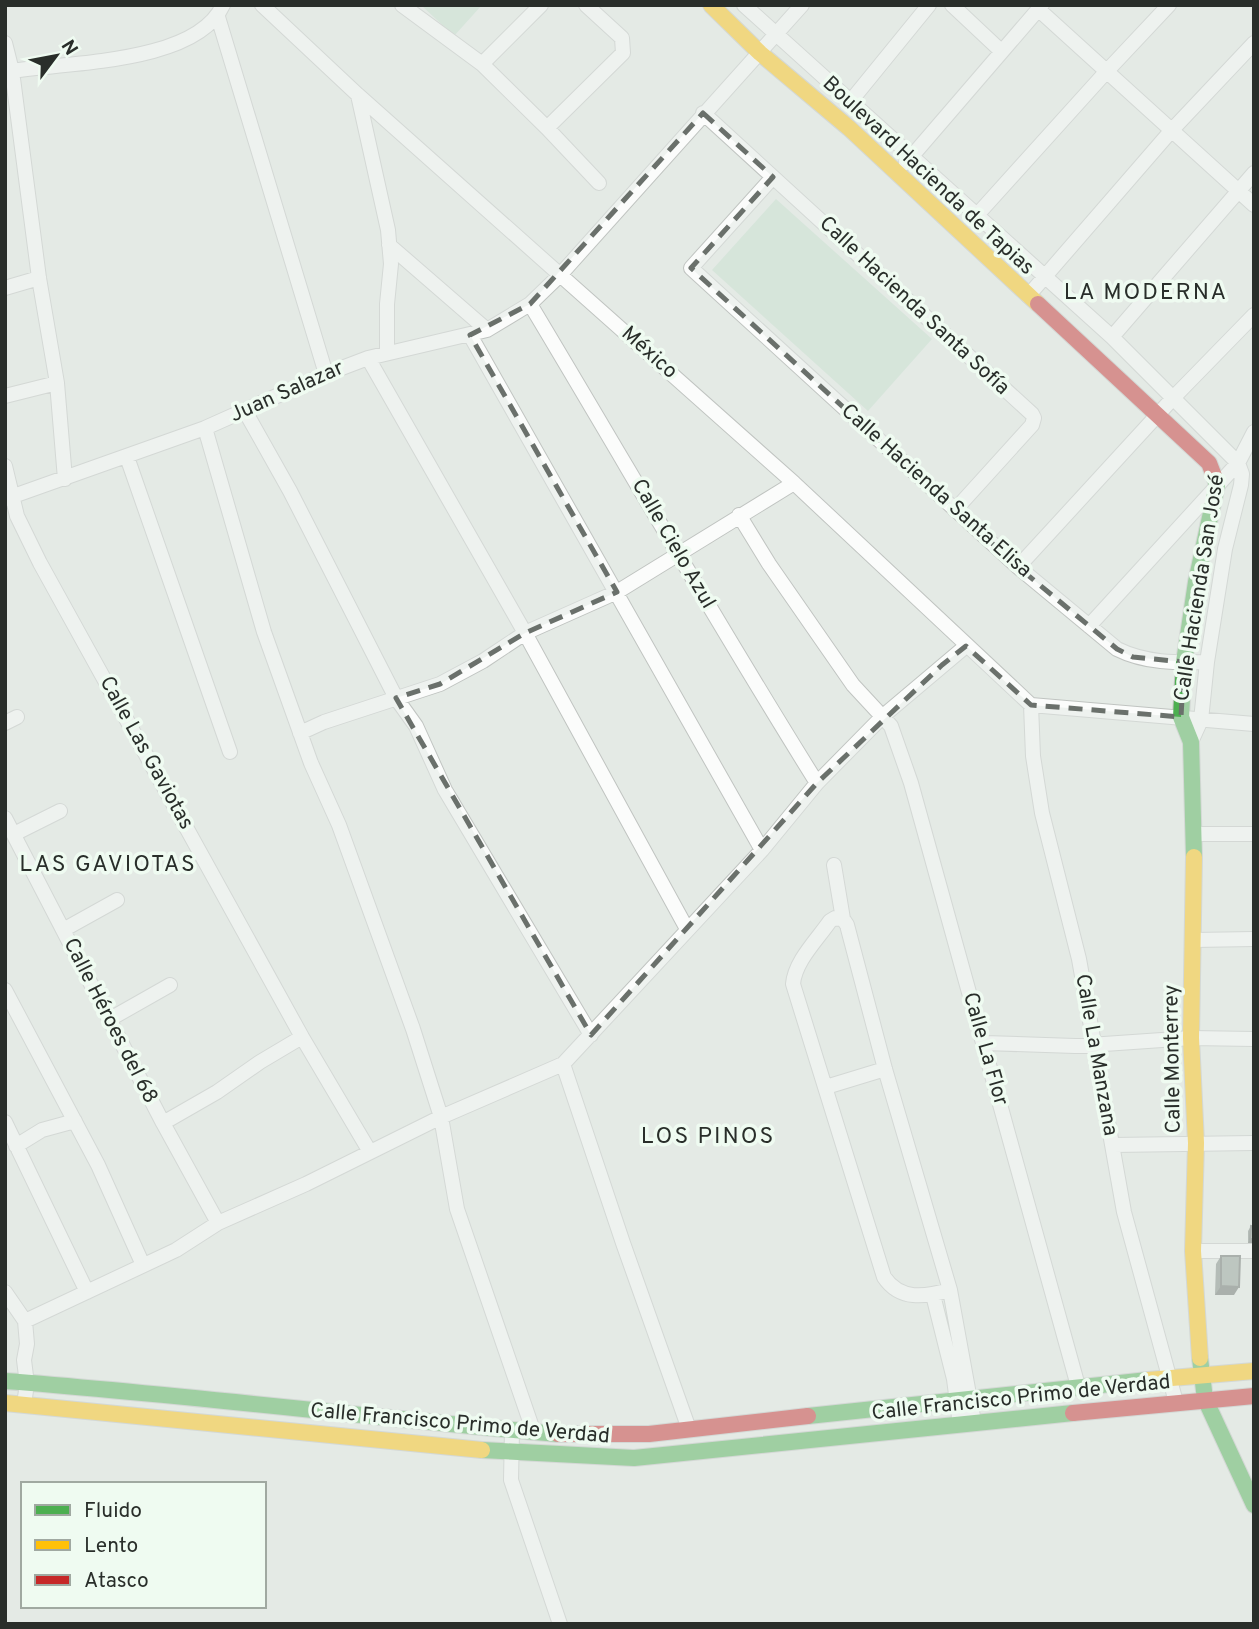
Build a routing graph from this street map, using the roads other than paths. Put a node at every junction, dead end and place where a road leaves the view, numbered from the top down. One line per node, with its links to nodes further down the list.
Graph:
1 (262, 5): 21 (street, México)
2 (402, 5): 18 (street)
3 (541, 5): 18 (street)
4 (586, 5): 24 (street)
5 (711, 5): 17 (main road, Boulevard Hacienda de Tapias)
6 (744, 5): 13 (street, Boulevard Hacienda de Tapias)
7 (802, 5): 13 (street, Juan Salazar)
8 (929, 5): 22 (street)
9 (952, 5): 16 (street)
10 (1169, 5): 20 (street)
11 (1040, 7): 16 (street); 20 (street)
12 (220, 11): 19 (street); 47 (street)
13 (775, 34): 17 (street, Juan Salazar); 22 (street, Boulevard Hacienda de Tapias)
14 (5, 43): 19 (street)
15 (1254, 43): 25 (street)
16 (1001, 51): 26 (street)
17 (760, 53): 23 (street, Juan Salazar); 27 (main road, Boulevard Hacienda de Tapias)
18 (482, 64): 24 (street)
19 (8, 72): 37 (street)
20 (1106, 72): 25 (street); 33 (street)
21 (358, 95): 34 (street); 35 (street, México)
22 (849, 102): 26 (street, Boulevard Hacienda de Tapias)
23 (703, 113): 29 (street, Calle Hacienda Santa Sofía); 35 (street, Juan Salazar)
24 (547, 128): 30 (street)
25 (1171, 131): 31 (street); 36 (street)
26 (911, 157): 27 (street); 33 (street, Boulevard Hacienda de Tapias)
27 (898, 173): 39 (main road, Boulevard Hacienda de Tapias)
28 (1254, 173): 31 (street)
29 (773, 177): 63 (street, Calle Hacienda Santa Sofía); 63 (street, Calle Hacienda Santa Elisa)
30 (598, 183)
31 (1237, 191): 32 (street); 44 (street)
32 (1254, 205)
33 (977, 215): 36 (street, Boulevard Hacienda de Tapias)
34 (389, 245): 42 (street); 45 (street)
35 (560, 275): 40 (street, Juan Salazar); 60 (street, México)
36 (1045, 276): 39 (street); 44 (street, Boulevard Hacienda de Tapias)
37 (39, 278): 38 (street); 48 (street)
38 (5, 288)
39 (1028, 296): 52 (main road, Boulevard Hacienda de Tapias)
40 (530, 304): 42 (street, Juan Salazar); 65 (street, Calle Cielo Azul)
41 (1254, 315): 50 (street)
42 (487, 330): 43 (street, Juan Salazar)
43 (470, 335): 45 (street, Juan Salazar); 67 (street)
44 (1112, 337): 50 (street, Boulevard Hacienda de Tapias)
45 (387, 353): 46 (street, Juan Salazar)
46 (368, 358): 47 (street, Juan Salazar); 69 (street)
47 (326, 374): 51 (street, Juan Salazar)
48 (57, 383): 49 (street); 59 (street)
49 (5, 396)
50 (1174, 397): 52 (street); 57 (street, Boulevard Hacienda de Tapias)
51 (245, 411): 53 (street, Juan Salazar); 73 (street)
52 (1159, 414): 56 (main road, Boulevard Hacienda de Tapias); 66 (street)
53 (205, 428): 55 (street, Juan Salazar); 79 (street)
54 (1254, 432): 57 (street, Calle Hacienda San José)
55 (127, 457): 59 (street, Juan Salazar); 81 (street)
56 (1209, 463): 61 (main road, Calle Hacienda San José)
57 (1238, 463): 61 (street, Calle Hacienda San José); 71 (street, Calle Hacienda San José)
58 (5, 466): 62 (street, Calle Las Gaviotas)
59 (65, 479): 62 (street, Juan Salazar)
60 (794, 483): 64 (street); 70 (street, México)
61 (1217, 485): 68 (street); 72 (main road, Calle Hacienda San José)
62 (8, 498): 101 (street, Calle Las Gaviotas)
63 (955, 510): 66 (street, Calle Hacienda Santa Elisa)
64 (739, 516): 65 (street); 75 (street, Calle La Flor)
65 (680, 554): 67 (street); 82 (street, Calle Cielo Azul)
66 (1018, 567): 68 (street, Calle Hacienda Santa Elisa)
67 (617, 592): 69 (street); 88 (street)
68 (1089, 626): 72 (street, Calle Hacienda Santa Elisa)
69 (525, 634): 73 (street); 92 (street)
70 (966, 646): 74 (street, México); 75 (street)
71 (1206, 662): 72 (street, Calle Hacienda Santa Elisa); 77 (street, Calle Hacienda San José)
72 (1184, 663): 76 (main road, Calle Hacienda San José)
73 (396, 698): 79 (street); 100 (street)
74 (1031, 705): 76 (street); 105 (street, Calle La Manzana)
75 (883, 716): 82 (street); 104 (street, Calle La Flor)
76 (1181, 717): 77 (street); 80 (main road, Calle Monterrey)
77 (1201, 720): 78 (street); 80 (street, Calle Monterrey)
78 (1254, 724)
79 (300, 733): 109 (street)
80 (1191, 742): 86 (main road, Calle Monterrey)
81 (230, 752)
82 (817, 782): 88 (street)
83 (60, 811): 85 (street)
84 (5, 818): 85 (street, Calle Héroes del 68)
85 (14, 834): 93 (street, Calle Héroes del 68)
86 (1194, 834): 87 (street); 95 (main road, Calle Monterrey)
87 (1254, 834)
88 (762, 850): 92 (street)
89 (834, 864): 91 (street)
90 (117, 900): 93 (street)
91 (843, 919): 107 (street); 108 (street)
92 (687, 929): 100 (street)
93 (64, 930): 99 (street, Calle Héroes del 68)
94 (1254, 939): 95 (street)
95 (1194, 940): 102 (main road, Calle Monterrey)
96 (170, 985): 99 (street)
97 (5, 990): 98 (street)
98 (10, 1012): 110 (street)
99 (110, 1019): 112 (street, Calle Héroes del 68)
100 (591, 1035): 106 (street)
101 (302, 1037): 112 (street); 117 (street, Calle Las Gaviotas)
102 (1191, 1038): 103 (street); 105 (street); 113 (main road, Calle Monterrey)
103 (1254, 1039)
104 (984, 1043): 105 (street); 132 (street, Calle La Flor)
105 (1095, 1043): 115 (street, Calle La Manzana)
106 (562, 1064): 109 (street); 140 (street)
107 (885, 1069): 108 (street); 122 (street)
108 (826, 1087): 125 (street)
109 (441, 1117): 117 (street); 142 (street)
110 (75, 1121): 116 (street); 121 (street)
111 (5, 1122): 116 (street)
112 (163, 1123): 118 (street, Calle Héroes del 68)
113 (1196, 1143): 114 (street); 115 (street); 119 (main road, Calle Monterrey)
114 (1254, 1143)
115 (1113, 1145): 129 (street, Calle La Manzana)
116 (16, 1146): 124 (street)
117 (370, 1152): 118 (street)
118 (218, 1223): 121 (street)
119 (1193, 1251): 120 (street); 128 (main road, Calle Monterrey)
120 (1254, 1251)
121 (143, 1265): 124 (street)
122 (950, 1290): 125 (street); 134 (street)
123 (5, 1292): 126 (street)
124 (87, 1292): 126 (street)
125 (933, 1295): 134 (street)
126 (25, 1321): 131 (street)
127 (1254, 1371): 128 (main road, Calle Francisco Primo de Verdad)
128 (1201, 1374): 129 (main road, Calle Francisco Primo de Verdad); 135 (main road, Calle Monterrey)
129 (1170, 1378): 132 (main road, Calle Francisco Primo de Verdad); 136 (street, Calle La Manzana)
130 (5, 1381): 131 (main road, Calle Francisco Primo de Verdad)
131 (27, 1384): 138 (street); 141 (main road, Calle Francisco Primo de Verdad)
132 (1078, 1386): 134 (main road, Calle Francisco Primo de Verdad)
133 (1254, 1396): 135 (main road, Calle Francisco Primo de Verdad)
134 (963, 1399): 139 (street); 140 (main road, Calle Francisco Primo de Verdad)
135 (1205, 1399): 136 (main road, Calle Francisco Primo de Verdad); 144 (main road, Calle Monterrey)
136 (1176, 1402): 139 (main road, Calle Francisco Primo de Verdad)
137 (5, 1403): 138 (main road, Calle Francisco Primo de Verdad)
138 (24, 1404): 143 (main road, Calle Francisco Primo de Verdad)
139 (967, 1424): 143 (main road, Calle Francisco Primo de Verdad)
140 (690, 1429): 142 (main road, Calle Francisco Primo de Verdad)
141 (512, 1431): 142 (main road, Calle Francisco Primo de Verdad); 143 (street)
142 (534, 1433)
143 (510, 1453): 145 (street)
144 (1254, 1505)
145 (560, 1624)

